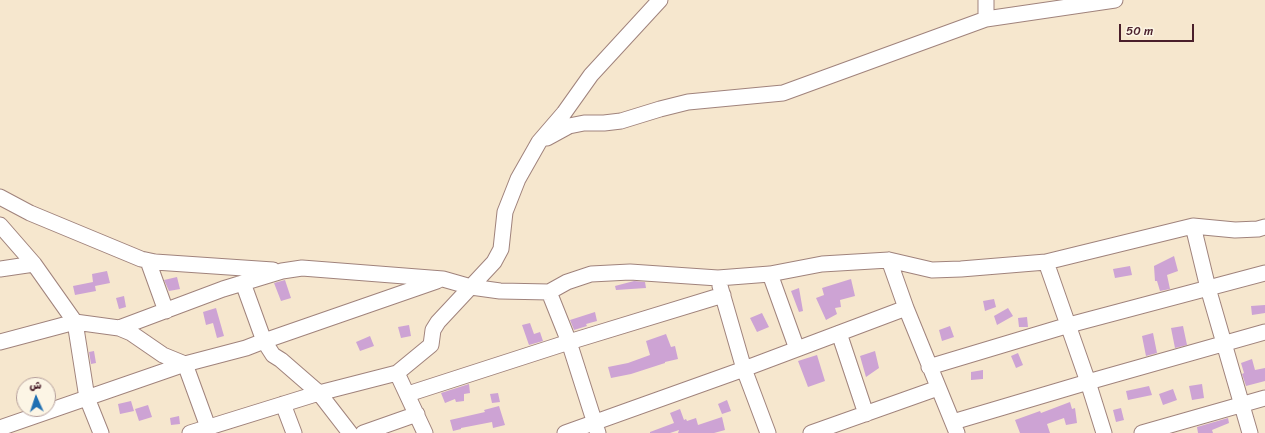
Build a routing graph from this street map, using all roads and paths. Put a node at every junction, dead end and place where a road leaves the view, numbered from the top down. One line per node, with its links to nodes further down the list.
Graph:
1 (660, 0): 6 (street)
2 (986, 0): 5 (street)
3 (1115, 0): 4 (street)
4 (1047, 5): 5 (street)
5 (986, 19): 6 (street)
6 (539, 142): 22 (street)
7 (0, 197): 12 (street)
8 (0, 225): 14 (street)
9 (1193, 226): 10 (street); 13 (street); 23 (street)
10 (1265, 227)
11 (889, 260): 13 (street); 18 (street); 26 (street)
12 (148, 261): 16 (street); 27 (street)
13 (1046, 262): 29 (street)
14 (34, 264): 15 (street); 28 (street)
15 (0, 268)
16 (282, 271): 20 (street); 21 (street)
17 (1265, 273): 23 (street)
18 (770, 274): 19 (street); 37 (street)
19 (718, 278): 24 (street); 25 (street)
20 (443, 279): 22 (street); 33 (street)
21 (243, 283): 27 (street); 33 (street)
22 (471, 286): 24 (street); 41 (street)
23 (1208, 288): 29 (street); 36 (street)
24 (549, 292): 35 (street)
25 (723, 295): 35 (street); 40 (street)
26 (906, 308): 32 (street); 39 (street)
27 (166, 311): 30 (street)
28 (75, 322): 30 (street); 34 (street); 46 (street)
29 (1069, 325): 39 (street); 42 (street)
30 (119, 328): 38 (street)
31 (1265, 332): 36 (street)
32 (839, 333): 37 (street); 51 (street)
33 (264, 341): 38 (street); 44 (street)
34 (0, 342)
35 (569, 342): 45 (street); 54 (street)
36 (1223, 344): 42 (street); 49 (street)
37 (797, 349): 40 (street)
38 (185, 364): 46 (street); 52 (street)
39 (929, 367): 43 (street)
40 (744, 369): 54 (street); 63 (street)
41 (397, 373): 44 (street); 45 (street)
42 (1088, 382): 55 (street); 65 (street)
43 (938, 388): 51 (street); 55 (street)
44 (319, 392): 48 (street); 59 (street)
45 (408, 394): 50 (street)
46 (87, 398): 53 (street); 56 (street)
47 (1265, 398): 49 (street)
48 (283, 404): 52 (street); 58 (street)
49 (1242, 404): 66 (street); 67 (street)
50 (417, 414): 60 (street); 61 (street)
51 (866, 414): 64 (street)
52 (208, 427): 57 (street)
53 (0, 428)
54 (597, 428): 62 (street)
55 (955, 428)
56 (101, 433)
57 (190, 433)
58 (294, 433)
59 (350, 433)
60 (363, 433)
61 (425, 433)
62 (565, 433)
63 (768, 433)
64 (811, 433)
65 (1104, 433)
66 (1142, 433)
67 (1250, 433)

